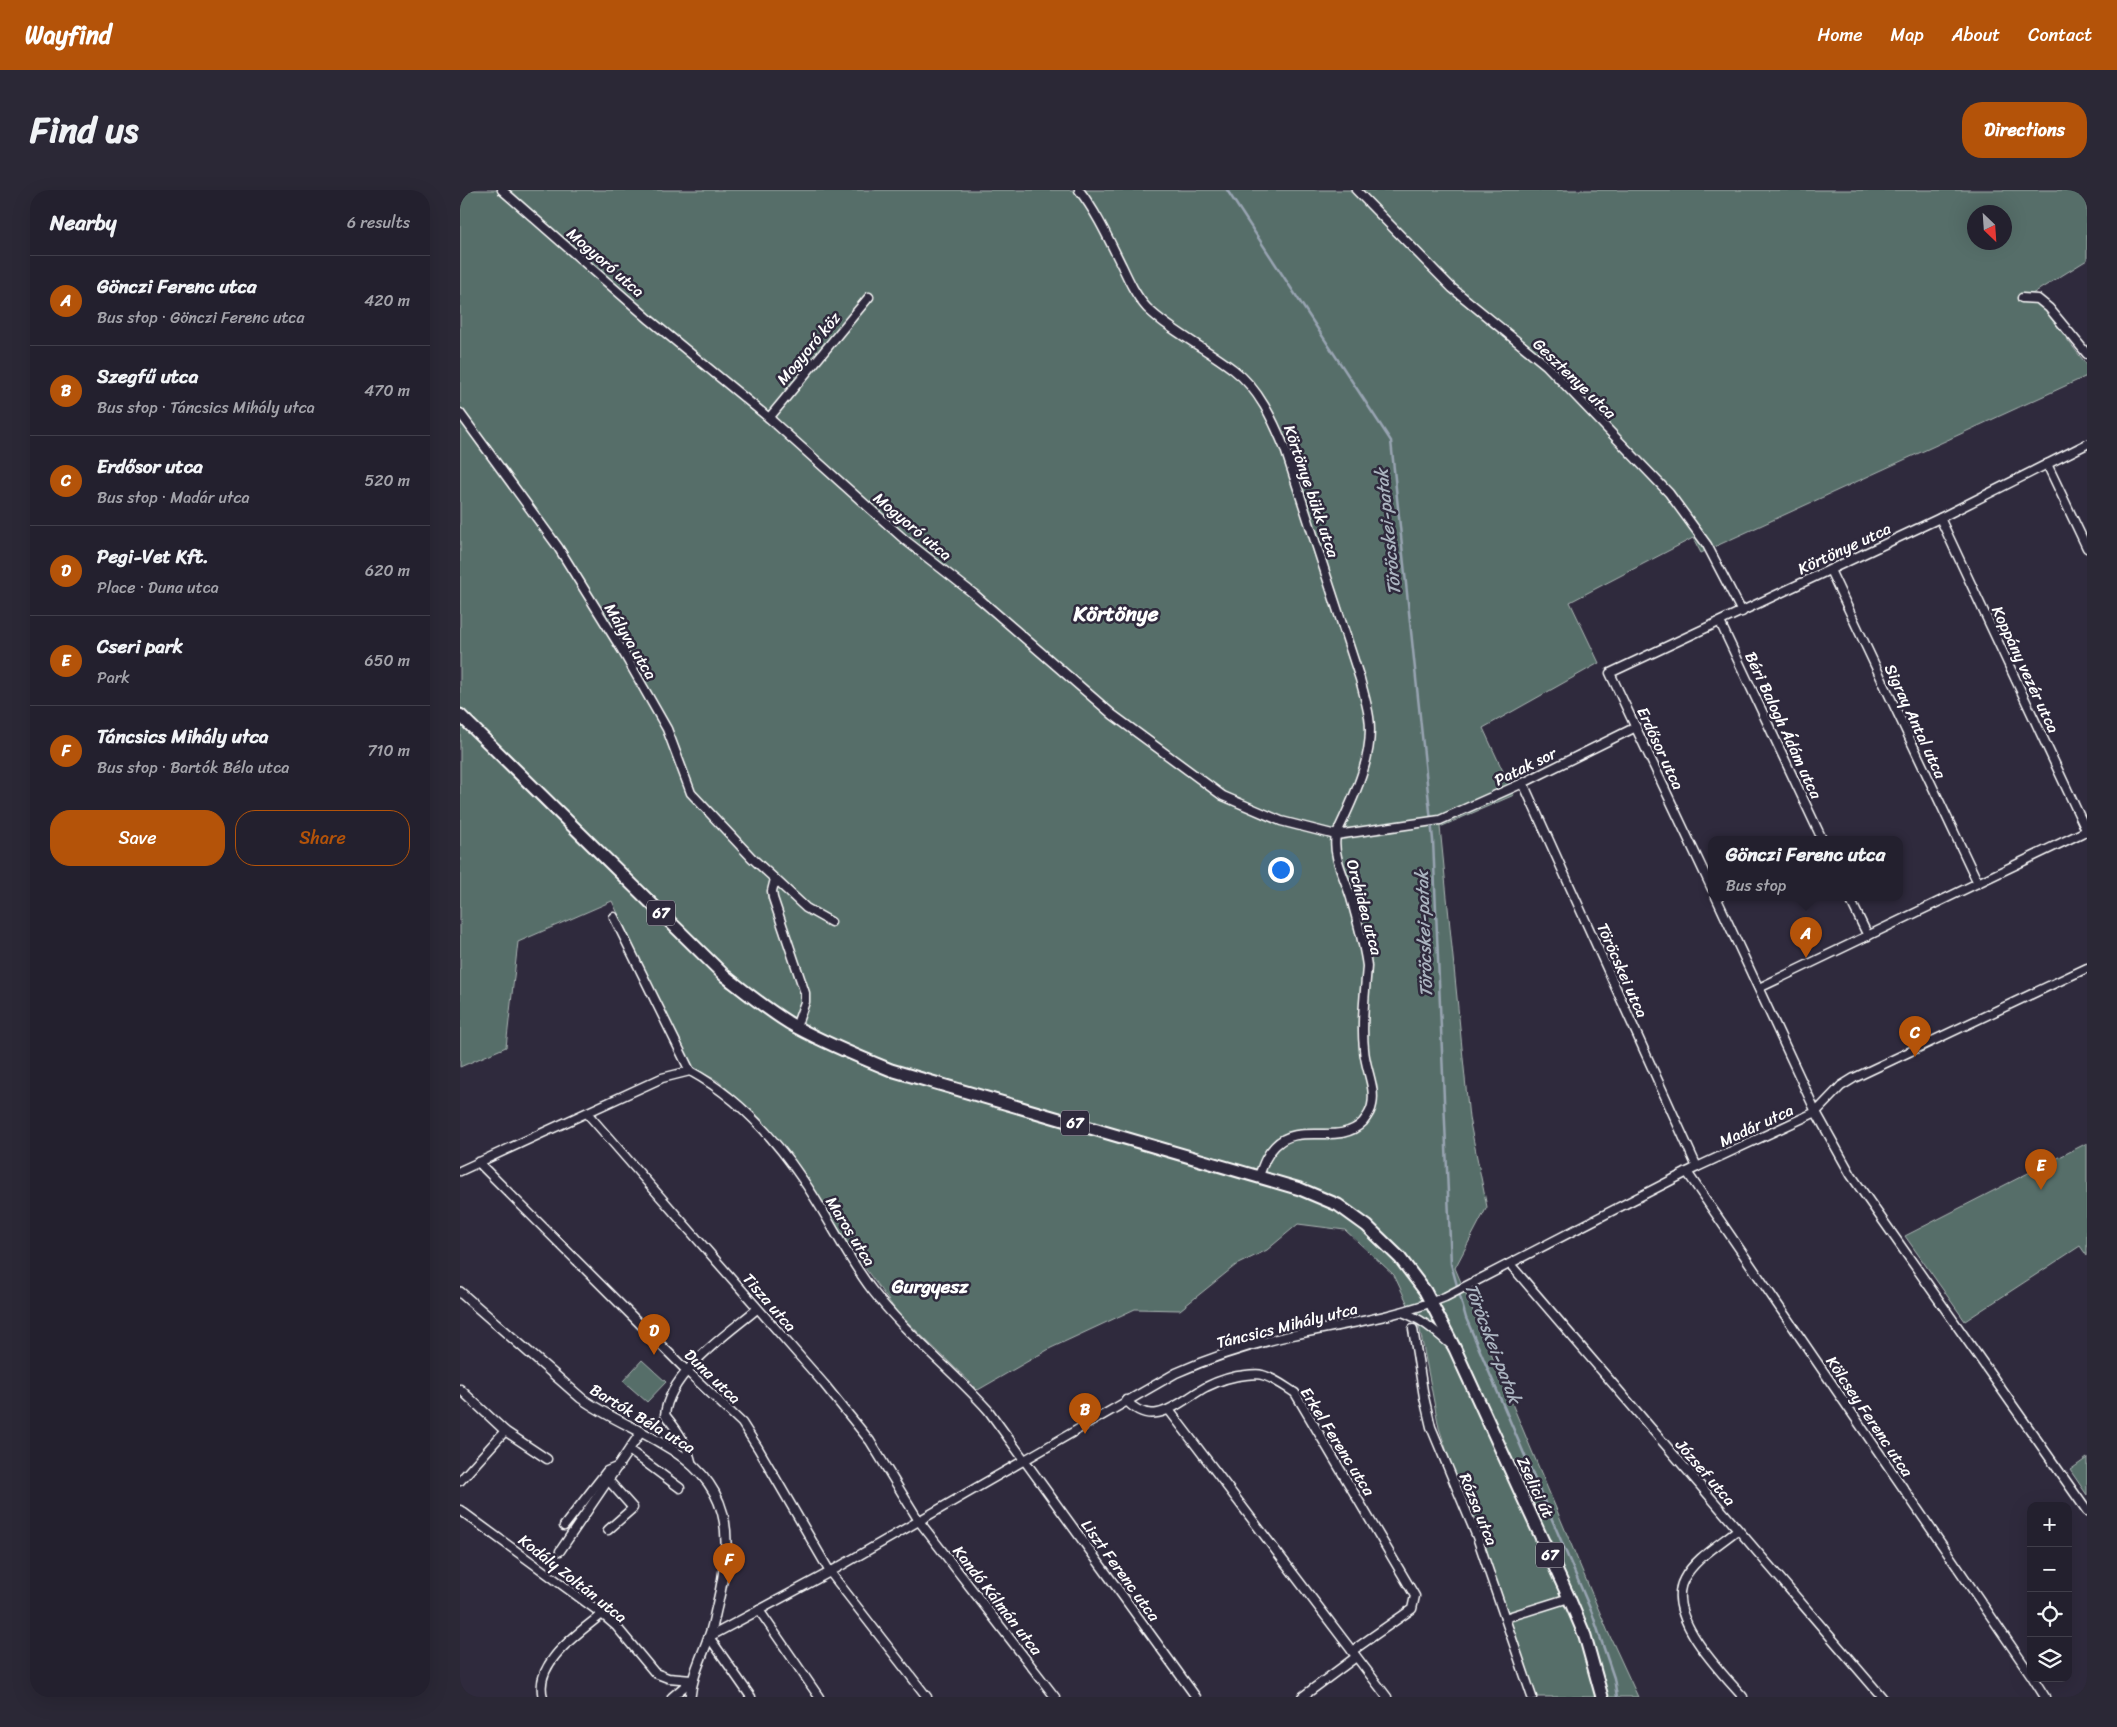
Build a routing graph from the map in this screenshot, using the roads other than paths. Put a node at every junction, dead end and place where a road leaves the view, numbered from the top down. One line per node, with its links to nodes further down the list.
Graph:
1 (502, 190): 8 (street, Mogyoró utca)
2 (1079, 190): 21 (street, Körtönye bükk utca)
3 (1356, 190): 14 (street, Gesztenye utca)
4 (869, 297): 8 (street, Mogyoró köz)
5 (2022, 298): 6 (street)
6 (2087, 354)
7 (460, 413): 23 (street, Mályva utca)
8 (769, 418): 21 (street, Mogyoró utca)
9 (2087, 444): 10 (street, Körtönye utca)
10 (2047, 464): 11 (street, Körtönye utca); 12 (street)
11 (1940, 518): 13 (street, Körtönye utca); 20 (street, Koppány vezér utca)
12 (2087, 548)
13 (1830, 570): 14 (street, Körtönye utca); 25 (street, Sigray Antal utca)
14 (1742, 612): 15 (street, Körtönye utca)
15 (1720, 622): 16 (street, Körtönye utca); 22 (street, Béri Balogh Ádám utca)
16 (1610, 673): 18 (street, Erdősor utca)
17 (460, 716): 33 (main road, 67)
18 (1636, 727): 19 (street, Patak sor); 24 (street, Erdősor utca)
19 (1523, 783): 21 (street, Patak sor); 38 (street, Töröcskei utca)
20 (2087, 832): 25 (street)
21 (1336, 835): 41 (street, Orchidea utca)
22 (1821, 836)
23 (775, 879): 29 (street, Mályva utca); 33 (street)
24 (1708, 880)
25 (1978, 883): 30 (street)
26 (1718, 901): 32 (street)
27 (1851, 901): 30 (street)
28 (614, 917): 34 (street)
29 (831, 922)
30 (1868, 936): 32 (street)
31 (2087, 968): 35 (street, Madár utca)
32 (1759, 988): 35 (street)
33 (796, 1027): 41 (main road, 67)
34 (690, 1071): 36 (street); 57 (street, Maros utca)
35 (1816, 1112): 38 (street, Madár utca); 64 (street)
36 (587, 1113): 37 (street); 45 (street, Tisza utca)
37 (478, 1162): 39 (street); 49 (street, Duna utca)
38 (1697, 1167): 40 (street, Madár utca)
39 (460, 1170)
40 (1688, 1172): 42 (street, Madár utca); 77 (street, Kölcsey Ferenc utca)
41 (1259, 1176): 44 (main road, 67)
42 (1510, 1264): 44 (street, Madár utca); 68 (street, József utca)
43 (460, 1292): 54 (street, Bartók Béla utca)
44 (1432, 1303): 46 (street, Táncsics Mihály utca); 48 (main road, 67)
45 (757, 1308): 49 (street); 65 (street, Tisza utca)
46 (1402, 1312): 48 (street); 51 (street, Táncsics Mihály utca)
47 (1413, 1329): 74 (street, Rózsa utca)
48 (1455, 1349): 71 (main road, Zselici út / 67)
49 (686, 1370): 58 (street); 70 (street, Duna utca)
50 (460, 1389): 53 (street)
51 (1126, 1400): 52 (street); 57 (street, Táncsics Mihály utca)
52 (1169, 1410): 76 (street); 76 (street, Erkel Ferenc utca)
53 (505, 1431): 56 (street); 60 (street)
54 (641, 1432): 55 (street); 58 (street, Bartók Béla utca)
55 (629, 1450): 59 (street); 62 (street)
56 (547, 1459)
57 (1023, 1459): 65 (street, Táncsics Mihály utca); 87 (street, Liszt Ferenc utca)
58 (692, 1465): 75 (street, Bartók Béla utca)
59 (619, 1466): 61 (street); 66 (street)
60 (460, 1481)
61 (608, 1482): 67 (street); 69 (street)
62 (680, 1488)
63 (460, 1510): 73 (street, Kodály Zoltán utca)
64 (2087, 1511)
65 (919, 1520): 70 (street, Táncsics Mihály utca); 86 (street, Kandó Kálmán utca)
66 (564, 1526)
67 (608, 1530)
68 (1737, 1530): 92 (street); 93 (street, József utca)
69 (560, 1551)
70 (830, 1572): 72 (street, Táncsics Mihály utca); 85 (street, Duna utca)
71 (1569, 1598): 74 (street); 91 (main road, Zselici út / 67)
72 (759, 1610): 75 (street, Táncsics Mihály utca); 84 (street)
73 (602, 1614): 78 (street, Kodály Zoltán utca); 80 (street)
74 (1505, 1618): 90 (street, Rózsa utca)
75 (710, 1637): 78 (street, Bartók Béla utca); 83 (street)
76 (1354, 1654): 88 (street); 89 (street)
77 (2027, 1670)
78 (692, 1680): 81 (street); 82 (street, Bartók Béla utca)
79 (2036, 1682): 94 (street, Kölcsey Ferenc utca)
80 (543, 1697)
81 (672, 1697)
82 (690, 1697)
83 (751, 1697)
84 (819, 1697)
85 (928, 1697)
86 (1055, 1697)
87 (1196, 1697)
88 (1302, 1697)
89 (1387, 1697)
90 (1532, 1697)
91 (1602, 1697)
92 (1743, 1697)
93 (1882, 1697)
94 (2046, 1697)

